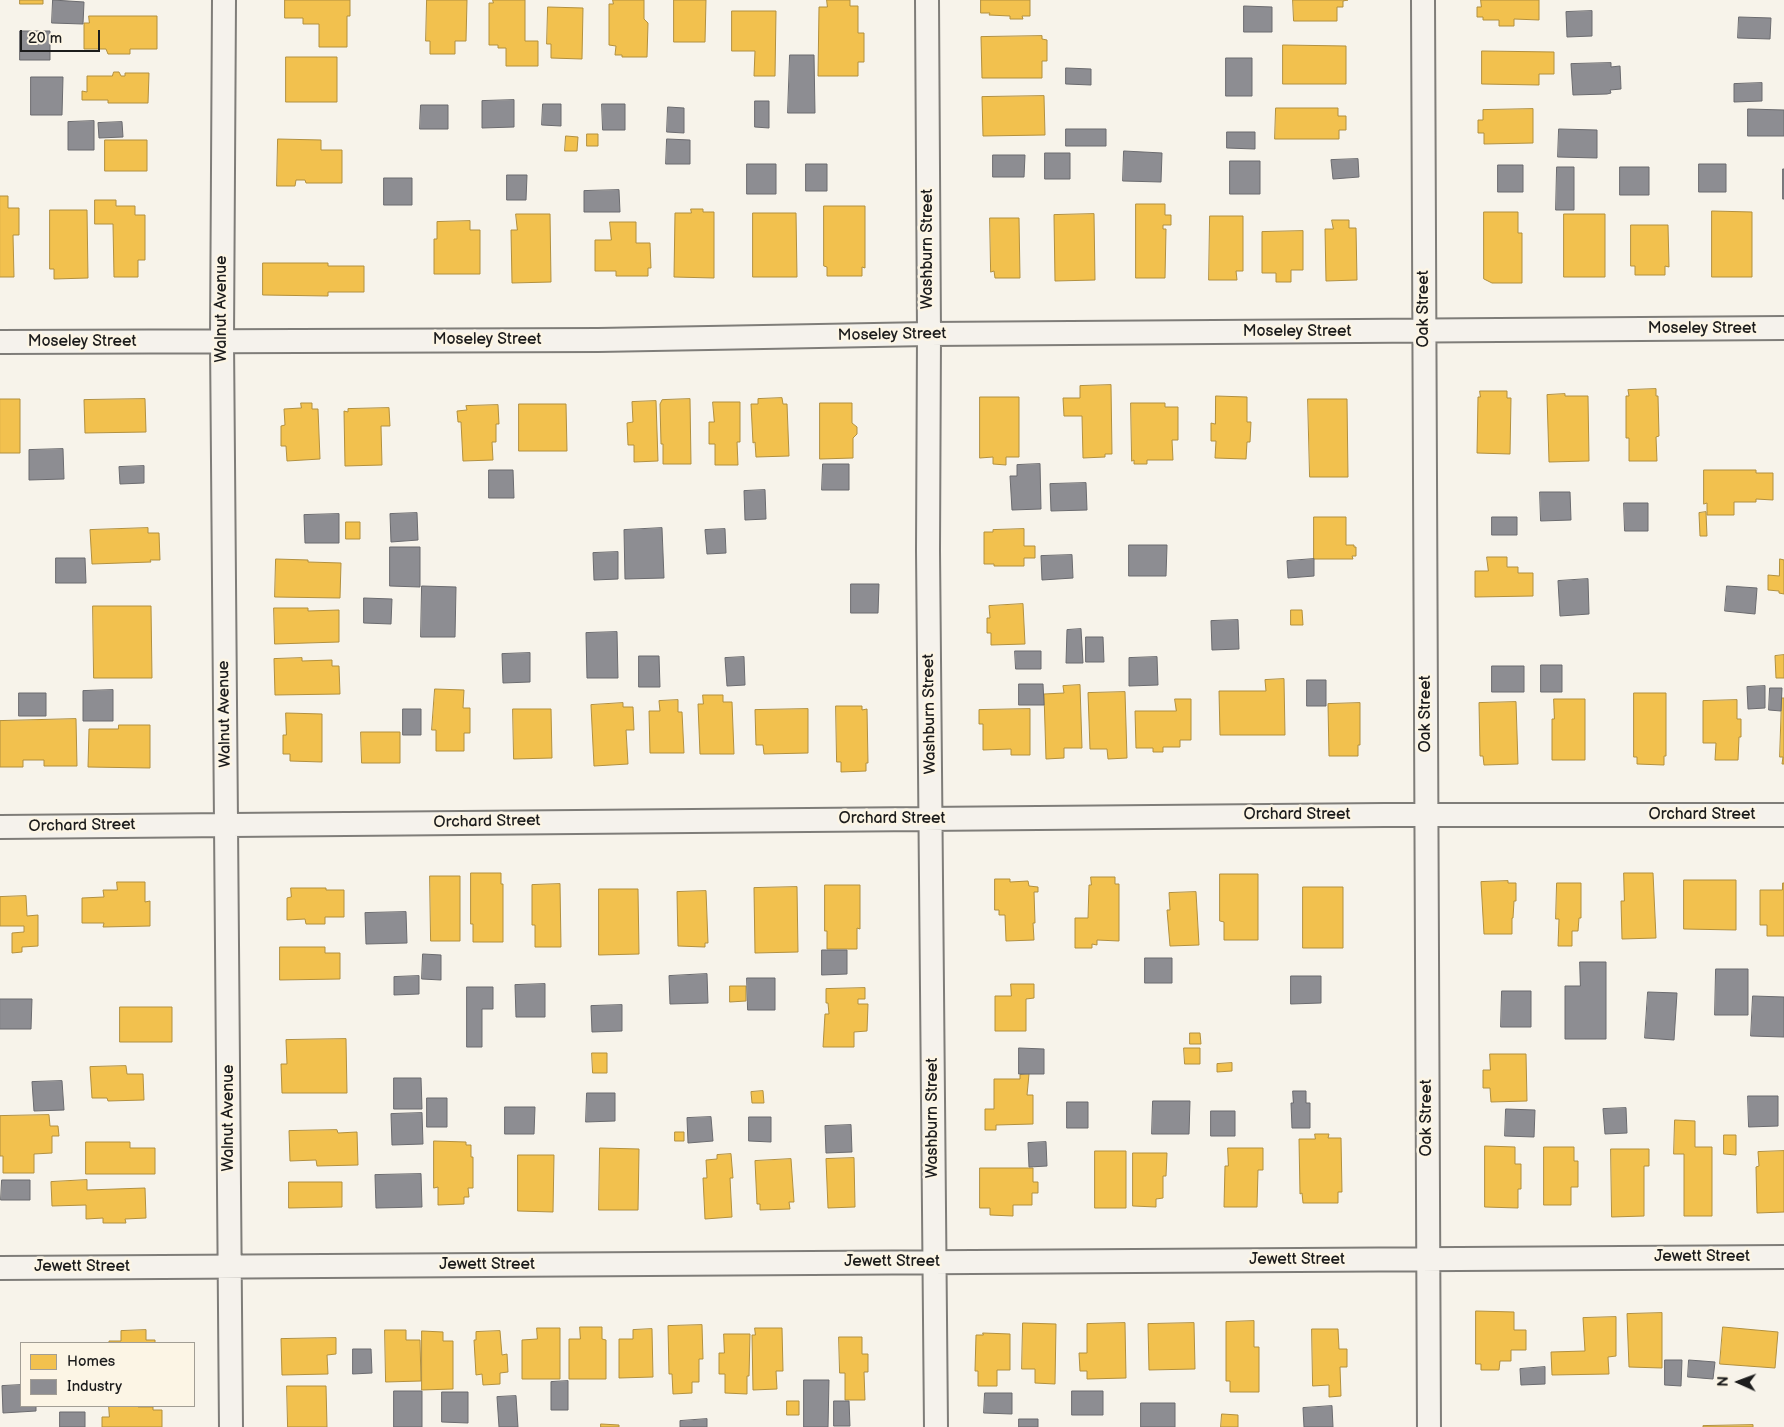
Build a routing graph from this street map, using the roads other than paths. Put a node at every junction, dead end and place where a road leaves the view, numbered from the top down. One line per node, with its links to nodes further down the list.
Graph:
1 (224, 0): 7 (street, Walnut Avenue)
2 (927, 0): 6 (street, Washburn Street)
3 (1423, 0): 5 (street, Oak Street)
4 (1784, 328): 5 (street, Moseley Street)
5 (1424, 331): 6 (street, Moseley Street); 9 (street, Oak Street)
6 (929, 334): 7 (street, Moseley Street); 11 (street, Washburn Street)
7 (222, 340): 8 (street, Moseley Street); 12 (street, Walnut Avenue)
8 (0, 342)
9 (1426, 814): 10 (street, Orchard Street); 11 (street, Orchard Street); 15 (street, Oak Street)
10 (1784, 816)
11 (931, 818): 12 (street, Orchard Street); 16 (street, Washburn Street)
12 (226, 824): 13 (street, Orchard Street); 17 (street, Walnut Avenue)
13 (0, 827)
14 (1784, 1257): 15 (street, Jewett Street)
15 (1428, 1259): 16 (street, Jewett Street); 21 (street, Oak Street)
16 (935, 1262): 17 (street, Jewett Street); 20 (street, Washburn Street)
17 (230, 1266): 18 (street, Jewett Street); 19 (street, Walnut Avenue)
18 (0, 1268)
19 (231, 1427)
20 (936, 1427)
21 (1429, 1427)

